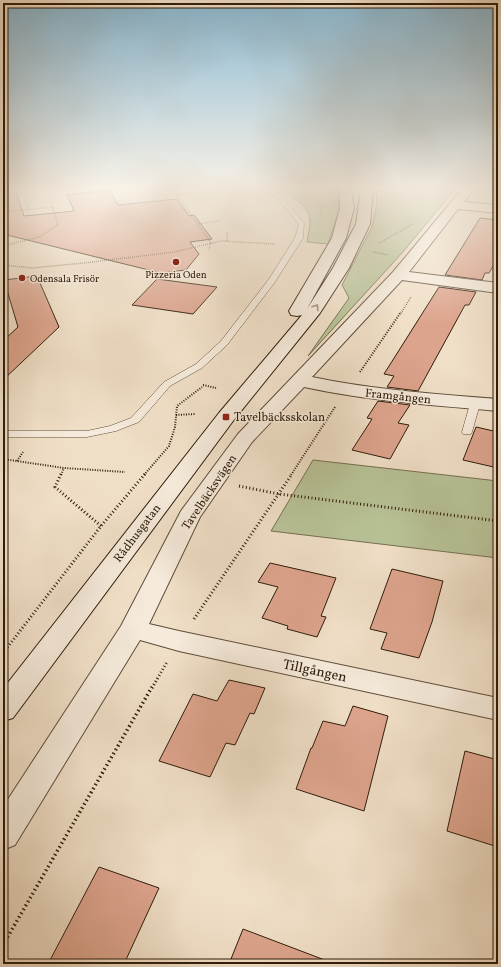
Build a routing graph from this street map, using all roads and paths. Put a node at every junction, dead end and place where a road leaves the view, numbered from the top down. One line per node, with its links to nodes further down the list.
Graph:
1 (44, 234): 9 (path)
2 (204, 234): 10 (path)
3 (227, 234): 8 (path)
4 (300, 234): 29 (lane)
5 (340, 234): 18 (street, Rådhusgatan)
6 (359, 234): 18 (street, Rådhusgatan, one-way to 6)
7 (432, 234): 15 (street, Tavelbäcksvägen)
8 (227, 241)
9 (3, 246)
10 (209, 250)
11 (174, 252): 13 (path)
12 (3, 265): 13 (path)
13 (8, 267): 14 (path)
14 (3, 270)
15 (398, 275): 16 (street); 20 (street, Tavelbäcksvägen)
16 (423, 279): 17 (street); 23 (path)
17 (498, 288)
18 (273, 359): 41 (street, Rådhusgatan)
19 (209, 380): 21 (path)
20 (299, 380): 23 (street, Framgången); 37 (street, Tavelbäcksvägen)
21 (204, 385): 22 (path); 27 (path)
22 (216, 388)
23 (346, 390): 24 (street, Framgången); 34 (path)
24 (475, 404): 25 (street, Framgången); 28 (lane)
25 (498, 405)
26 (195, 414): 27 (path)
27 (176, 415): 36 (path)
28 (467, 432)
29 (3, 434)
30 (3, 459): 31 (path)
31 (64, 468): 32 (path); 36 (path)
32 (126, 472)
33 (237, 485): 34 (path)
34 (279, 494): 35 (path); 38 (path)
35 (498, 521)
36 (100, 526): 39 (path)
37 (133, 629): 38 (street, Tillgången); 42 (street, Tavelbäcksvägen)
38 (179, 641): 40 (street, Tillgången); 43 (path)
39 (3, 653)
40 (498, 709)
41 (3, 710)
42 (3, 835)
43 (3, 945)

